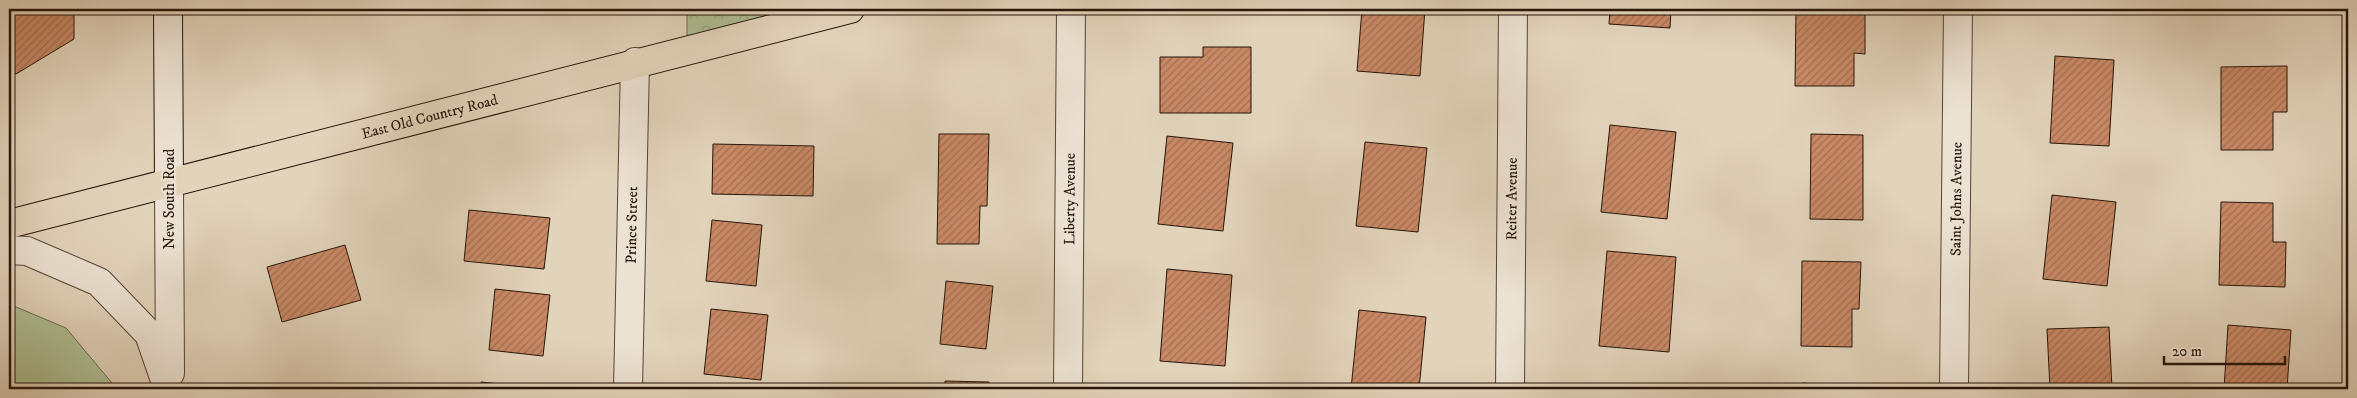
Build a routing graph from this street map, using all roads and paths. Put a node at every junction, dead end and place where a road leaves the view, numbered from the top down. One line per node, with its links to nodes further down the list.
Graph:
1 (168, 9): 7 (street, New South Road)
2 (850, 9): 6 (main road, East Old Country Road)
3 (1071, 9): 12 (street, Liberty Avenue)
4 (1513, 9): 13 (street, Reiter Avenue)
5 (1958, 9): 14 (street, Saint Johns Avenue)
6 (635, 62): 7 (main road, East Old Country Road); 11 (street, Prince Street)
7 (169, 185): 8 (main road, East Old Country Road); 10 (street, New South Road)
8 (9, 224)
9 (9, 250): 10 (street)
10 (169, 389)
11 (628, 389)
12 (1068, 389)
13 (1510, 389)
14 (1954, 389)

